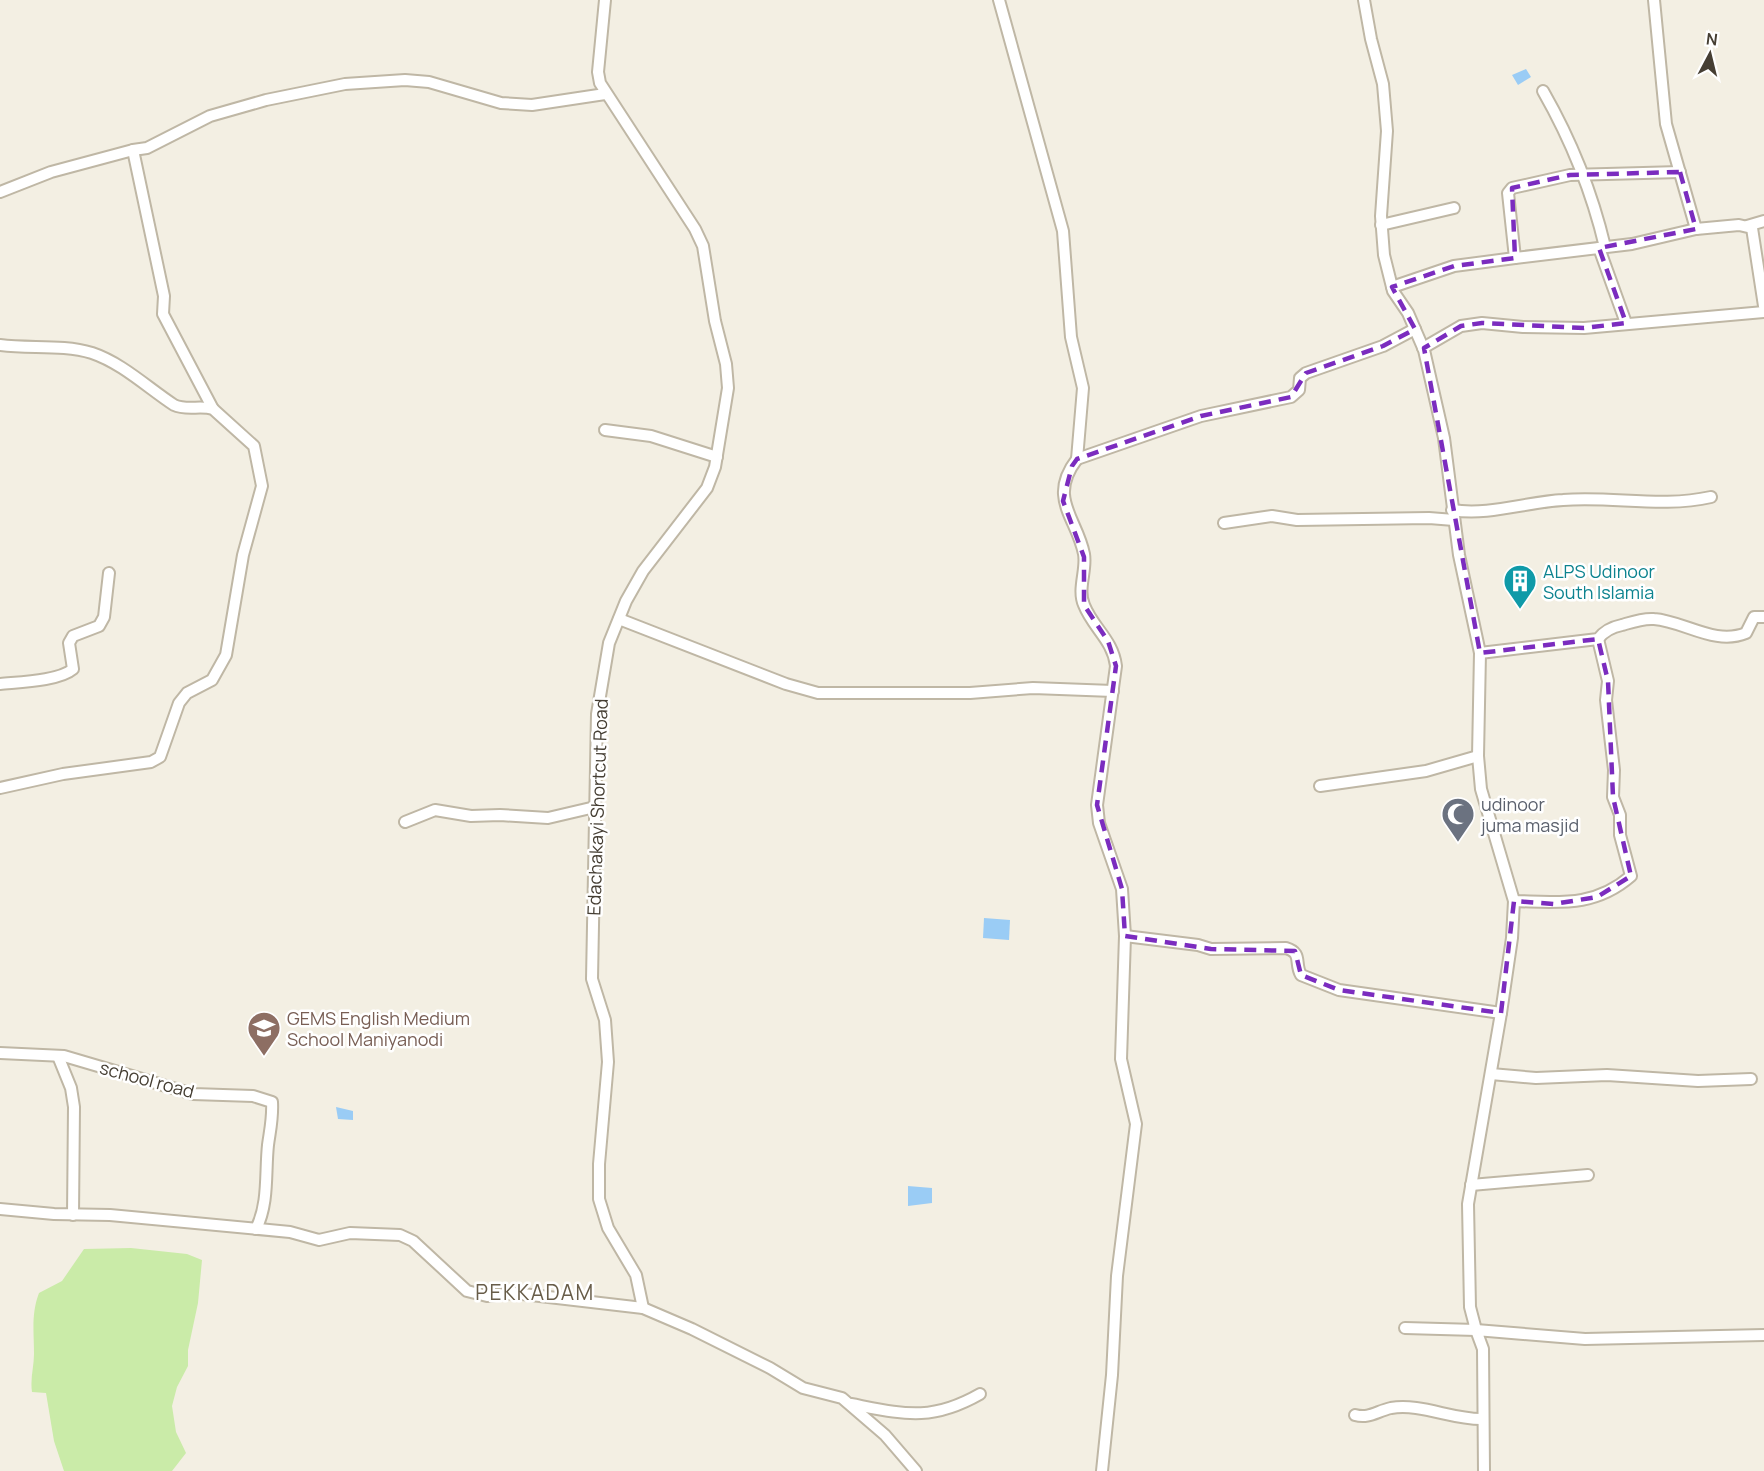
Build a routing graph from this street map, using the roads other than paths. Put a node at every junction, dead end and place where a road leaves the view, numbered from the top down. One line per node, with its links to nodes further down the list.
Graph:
1 (605, 0): 6 (street, Edachakayi Shortcut Road)
2 (999, 0): 28 (street)
3 (1364, 0): 13 (street)
4 (1654, 0): 8 (street)
5 (1544, 91): 9 (street)
6 (605, 94): 7 (street); 27 (street, Edachakayi Shortcut Road)
7 (133, 150): 10 (street); 25 (street)
8 (1680, 172): 9 (street); 15 (street)
9 (1583, 174): 16 (street); 17 (street)
10 (0, 192)
11 (1454, 208): 13 (street)
12 (1764, 221): 14 (street)
13 (1382, 225): 18 (street)
14 (1747, 226): 15 (street); 19 (street)
15 (1696, 229): 16 (street)
16 (1602, 248): 17 (street); 21 (street)
17 (1515, 258): 18 (street)
18 (1392, 287): 22 (street)
19 (1764, 306)
20 (1764, 312): 21 (street)
21 (1626, 323): 24 (street)
22 (1415, 329): 24 (street); 28 (street)
23 (0, 345): 25 (street)
24 (1423, 348): 30 (street)
25 (213, 409): 41 (street)
26 (605, 430): 27 (street)
27 (717, 457): 34 (street, Edachakayi Shortcut Road)
28 (1077, 459): 38 (street)
29 (1711, 497): 30 (street)
30 (1453, 515): 31 (street); 36 (street)
31 (1224, 523)
32 (109, 573): 37 (street)
33 (1764, 617): 35 (street)
34 (619, 619): 38 (street); 42 (street, Edachakayi Shortcut Road)
35 (1598, 639): 36 (street); 44 (street)
36 (1480, 653): 39 (street)
37 (0, 684)
38 (1113, 691): 45 (street)
39 (1478, 756): 40 (street); 44 (street)
40 (1320, 786)
41 (0, 788)
42 (595, 807): 43 (street); 56 (street, Edachakayi Shortcut Road)
43 (405, 822)
44 (1514, 901): 46 (street)
45 (1125, 936): 46 (street); 65 (street)
46 (1501, 1013): 49 (street)
47 (0, 1053): 48 (street, school road)
48 (58, 1056): 54 (street); 55 (street, school road)
49 (1491, 1074): 50 (street); 52 (street)
50 (1751, 1079)
51 (1588, 1175): 52 (street)
52 (1471, 1185): 58 (street)
53 (0, 1209): 54 (street)
54 (73, 1215): 55 (street)
55 (256, 1229): 56 (street)
56 (643, 1308): 61 (street)
57 (1405, 1328): 58 (street)
58 (1476, 1330): 59 (street); 63 (street)
59 (1764, 1335)
60 (980, 1394): 61 (street)
61 (851, 1404): 64 (street)
62 (1355, 1415): 63 (street)
63 (1483, 1419): 66 (street)
64 (915, 1471)
65 (1102, 1471)
66 (1484, 1471)

